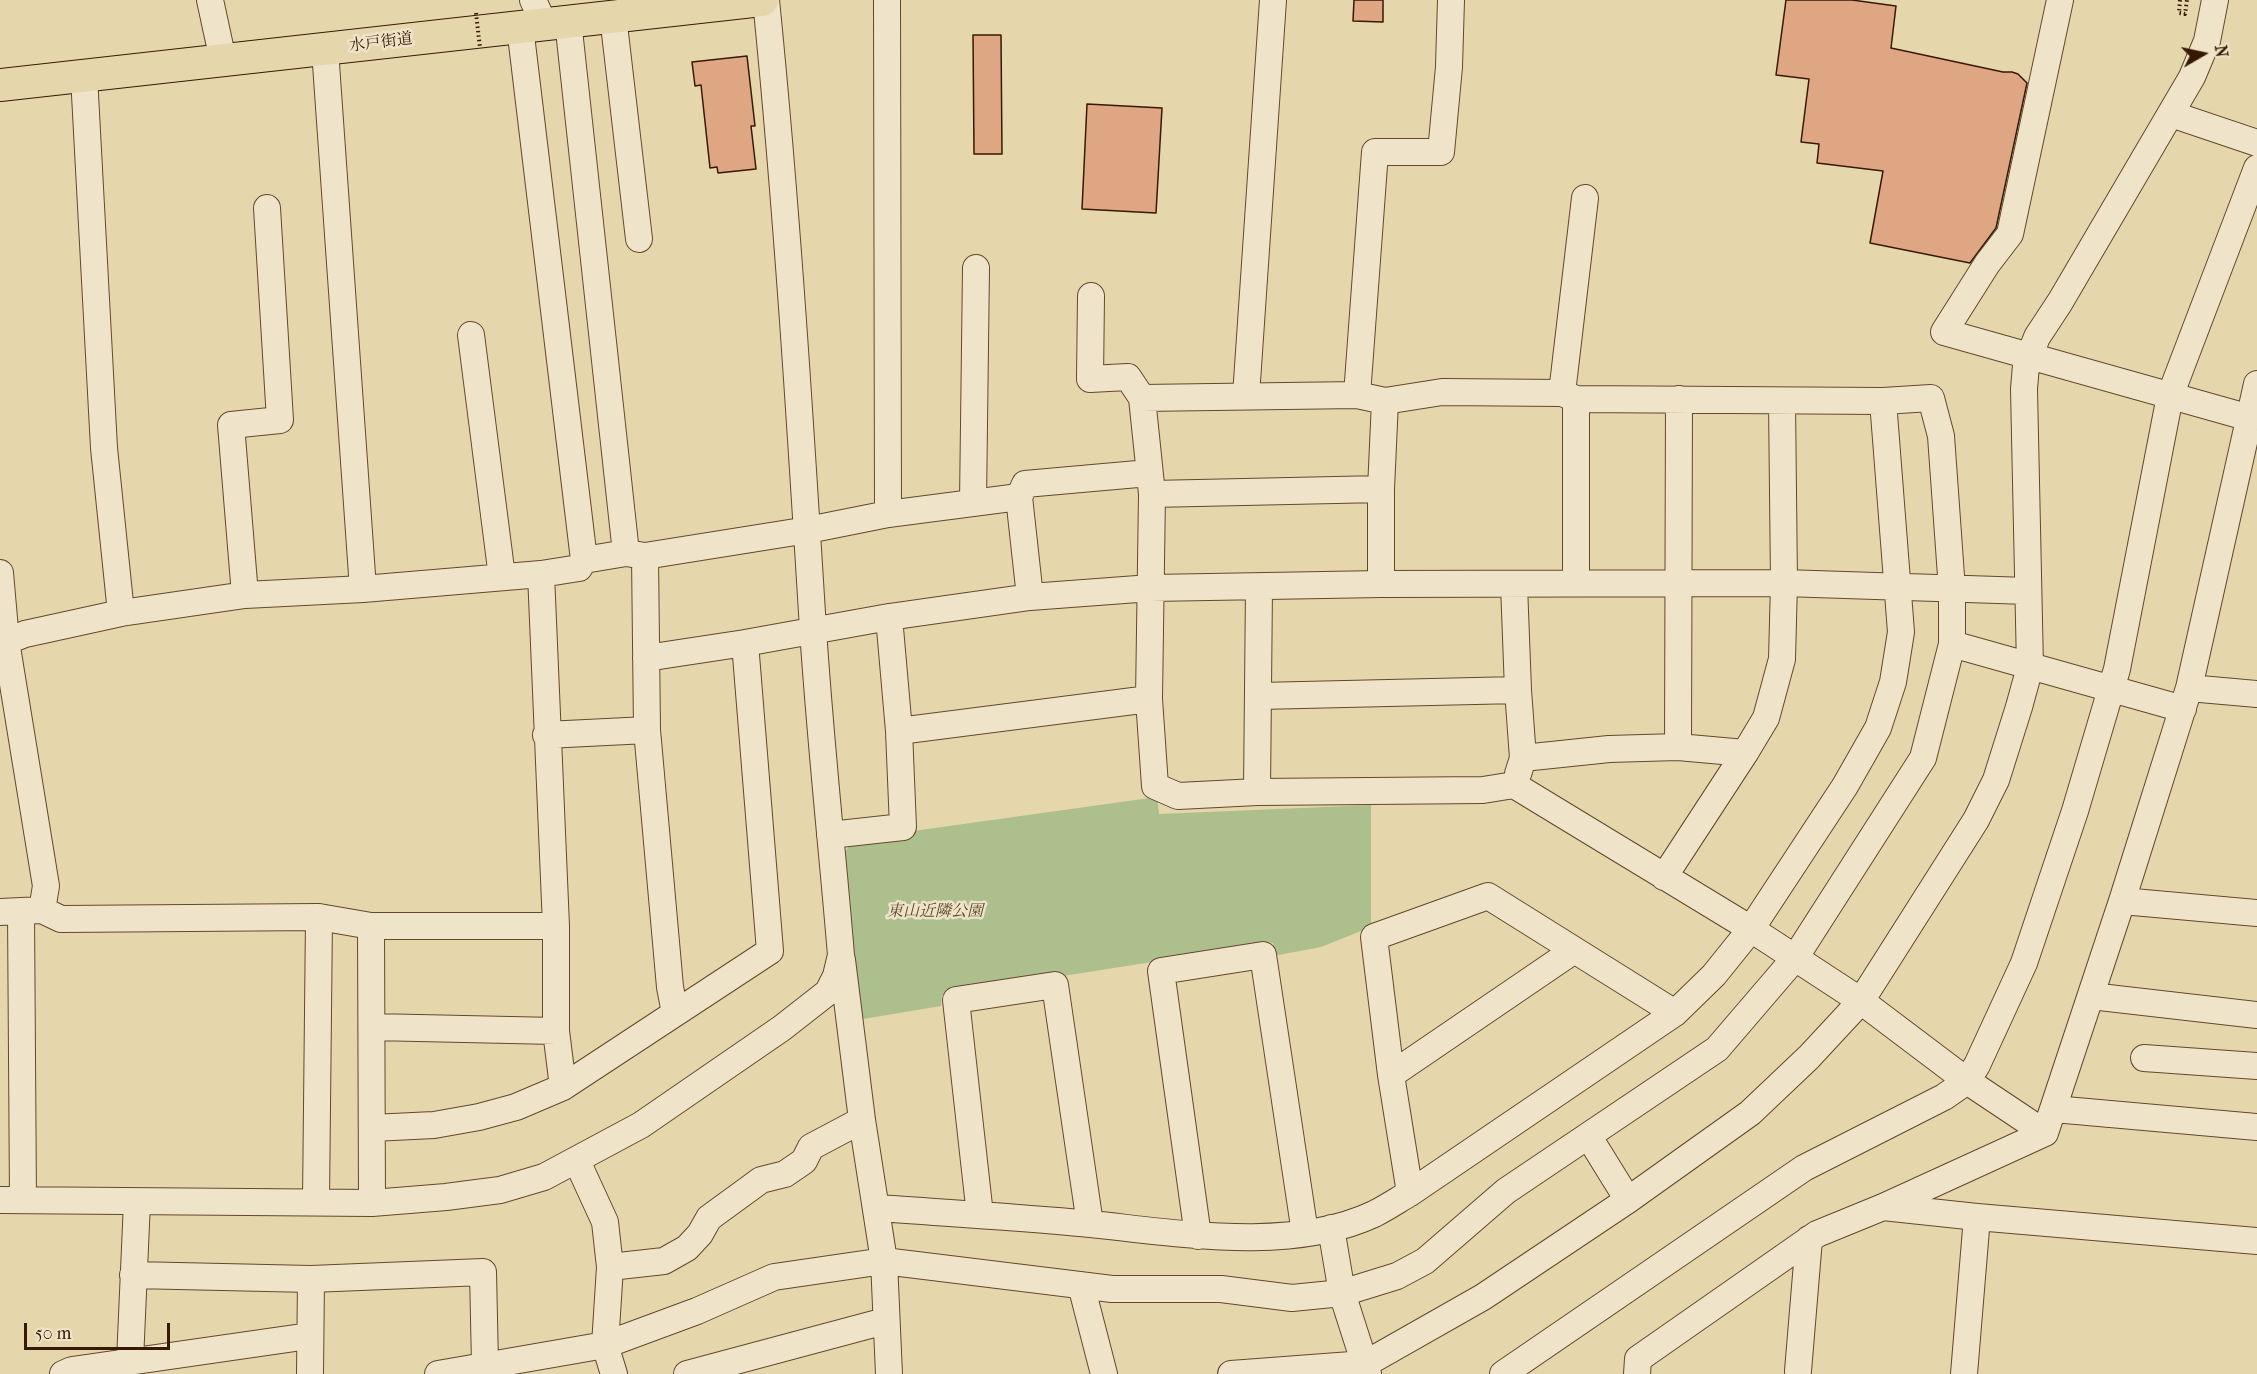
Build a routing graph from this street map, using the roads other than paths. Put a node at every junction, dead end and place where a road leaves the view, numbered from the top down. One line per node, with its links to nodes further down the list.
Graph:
1 (210, 0): 12 (street)
2 (764, 0): 8 (main road, 水戸街道); 41 (street)
3 (887, 0): 40 (street)
4 (1273, 0): 27 (street)
5 (1451, 0): 26 (street)
6 (2060, 0): 24 (street)
7 (2216, 0): 15 (street)
8 (722, 2): 9 (main road, 水戸街道)
9 (613, 16): 10 (main road, 水戸街道); 20 (street)
10 (541, 18): 11 (main road, 水戸街道); 42 (street); 43 (street)
11 (325, 50): 12 (main road, 水戸街道); 55 (street)
12 (223, 60): 13 (main road, 水戸街道)
13 (84, 76): 14 (main road, 水戸街道); 60 (street)
14 (0, 85)
15 (2171, 114): 16 (street); 24 (street)
16 (2257, 143)
17 (2257, 168): 29 (street)
18 (1585, 198): 28 (street)
19 (267, 208): 58 (street)
20 (639, 238)
21 (976, 268): 39 (street)
22 (1091, 296): 30 (street)
23 (471, 335): 46 (street)
24 (2031, 355): 29 (street); 57 (street)
25 (2257, 384): 35 (street)
26 (1357, 395): 27 (street); 33 (street)
27 (1246, 396): 30 (street)
28 (1569, 396): 31 (street); 33 (street); 47 (street)
29 (2170, 396): 35 (street); 68 (street)
30 (1142, 398): 36 (street)
31 (1679, 399): 32 (street); 48 (street)
32 (1782, 400): 34 (street); 49 (street)
33 (1385, 401): 37 (street)
34 (1883, 401): 54 (street); 56 (street)
35 (2250, 418): 73 (street)
36 (1150, 483): 37 (street); 38 (street); 53 (street)
37 (1381, 489): 50 (street)
38 (1019, 497): 39 (street); 59 (street)
39 (973, 502): 40 (street)
40 (888, 514): 41 (street)
41 (808, 530): 42 (street); 62 (street)
42 (636, 555): 43 (street); 66 (street)
43 (584, 560): 45 (street)
44 (0, 573): 63 (street)
45 (541, 574): 46 (street); 76 (street)
46 (502, 577): 55 (street)
47 (1576, 583): 48 (street); 51 (street)
48 (1680, 583): 49 (street); 77 (street)
49 (1784, 583): 54 (street); 78 (street)
50 (1381, 584): 51 (street); 52 (street)
51 (1514, 585): 69 (street)
52 (1259, 587): 53 (street); 71 (street)
53 (1151, 588): 59 (street); 72 (street)
54 (1897, 588): 56 (street); 90 (street)
55 (363, 589): 58 (street)
56 (1952, 590): 57 (street); 65 (street)
57 (2028, 591): 67 (street)
58 (245, 595): 60 (street)
59 (1030, 597): 61 (street)
60 (121, 613): 63 (street)
61 (889, 617): 62 (street); 75 (street)
62 (813, 630): 64 (street); 82 (street)
63 (3, 642): 85 (street)
64 (745, 643): 66 (street); 96 (street)
65 (1952, 644): 67 (street); 93 (street)
66 (646, 658): 74 (street)
67 (2030, 667): 68 (street); 95 (street)
68 (2112, 689): 73 (street); 104 (street)
69 (1518, 690): 71 (street); 79 (street)
70 (2257, 694): 73 (street)
71 (1259, 696): 81 (street)
72 (1149, 699): 75 (street); 81 (street)
73 (2186, 699): 84 (street)
74 (647, 730): 76 (street); 96 (street)
75 (899, 731): 82 (street)
76 (546, 735): 89 (street)
77 (1678, 747): 78 (street); 79 (street)
78 (1745, 753): 83 (street)
79 (1522, 758): 80 (street)
80 (1514, 786): 81 (street); 83 (street)
81 (1257, 792)
82 (830, 835): 92 (street)
83 (1664, 877): 90 (street)
84 (2122, 901): 86 (street); 94 (street)
85 (21, 911): 87 (street); 114 (street)
86 (2257, 912)
87 (319, 917): 88 (street); 117 (street)
88 (371, 926): 89 (street); 99 (street)
89 (556, 926): 100 (street)
90 (1751, 929): 93 (street); 97 (street)
91 (1573, 951): 97 (street); 103 (street); 103 (street)
92 (841, 955): 107 (street); 112 (street)
93 (1795, 958): 95 (street); 111 (street)
94 (2091, 996): 98 (street); 106 (street)
95 (1861, 1002): 104 (street); 115 (street)
96 (675, 1013): 105 (street)
97 (1674, 1013): 113 (street)
98 (2257, 1015)
99 (372, 1027): 100 (street); 109 (street)
100 (556, 1031): 105 (street)
101 (2144, 1058): 102 (street)
102 (2257, 1066)
103 (1391, 1075): 113 (street)
104 (1967, 1080): 110 (street); 150 (street)
105 (563, 1087): 109 (street)
106 (2054, 1109): 108 (street); 110 (street)
107 (862, 1120): 120 (street); 130 (street)
108 (2257, 1127)
109 (372, 1128): 118 (street)
110 (2045, 1133): 119 (street)
111 (1589, 1137): 115 (street); 134 (street)
112 (577, 1161): 118 (street); 130 (street)
113 (1410, 1193): 124 (street)
114 (11, 1200): 116 (street)
115 (1628, 1200): 140 (street)
116 (137, 1202): 117 (street); 131 (street)
117 (316, 1202): 118 (street)
118 (372, 1203)
119 (1883, 1207): 122 (street); 127 (street)
120 (877, 1208): 121 (street); 129 (street)
121 (980, 1215): 123 (street); 123 (street)
122 (1977, 1217): 128 (street); 152 (street)
123 (1090, 1224): 126 (street)
124 (1331, 1228): 125 (street); 134 (street)
125 (1305, 1233): 126 (street); 126 (street)
126 (1198, 1236)
127 (1809, 1239): 141 (street); 151 (street)
128 (2257, 1241)
129 (884, 1261): 133 (street); 135 (street); 137 (street)
130 (610, 1267): 137 (street)
131 (133, 1275): 132 (street); 138 (street)
132 (311, 1279): 136 (street); 139 (street)
133 (1081, 1286): 134 (street); 148 (street)
134 (1342, 1293): 140 (street)
135 (885, 1321): 146 (street); 147 (street)
136 (309, 1336): 138 (street); 143 (street)
137 (605, 1345): 139 (street); 145 (street)
138 (130, 1361): 142 (street)
139 (485, 1365): 144 (street)
140 (1367, 1369): 149 (street)
141 (1798, 1371)
142 (63, 1374)
143 (310, 1374)
144 (438, 1374)
145 (614, 1374)
146 (687, 1374)
147 (889, 1374)
148 (1104, 1374)
149 (1231, 1374)
150 (1503, 1374)
151 (1637, 1374)
152 (1964, 1374)

